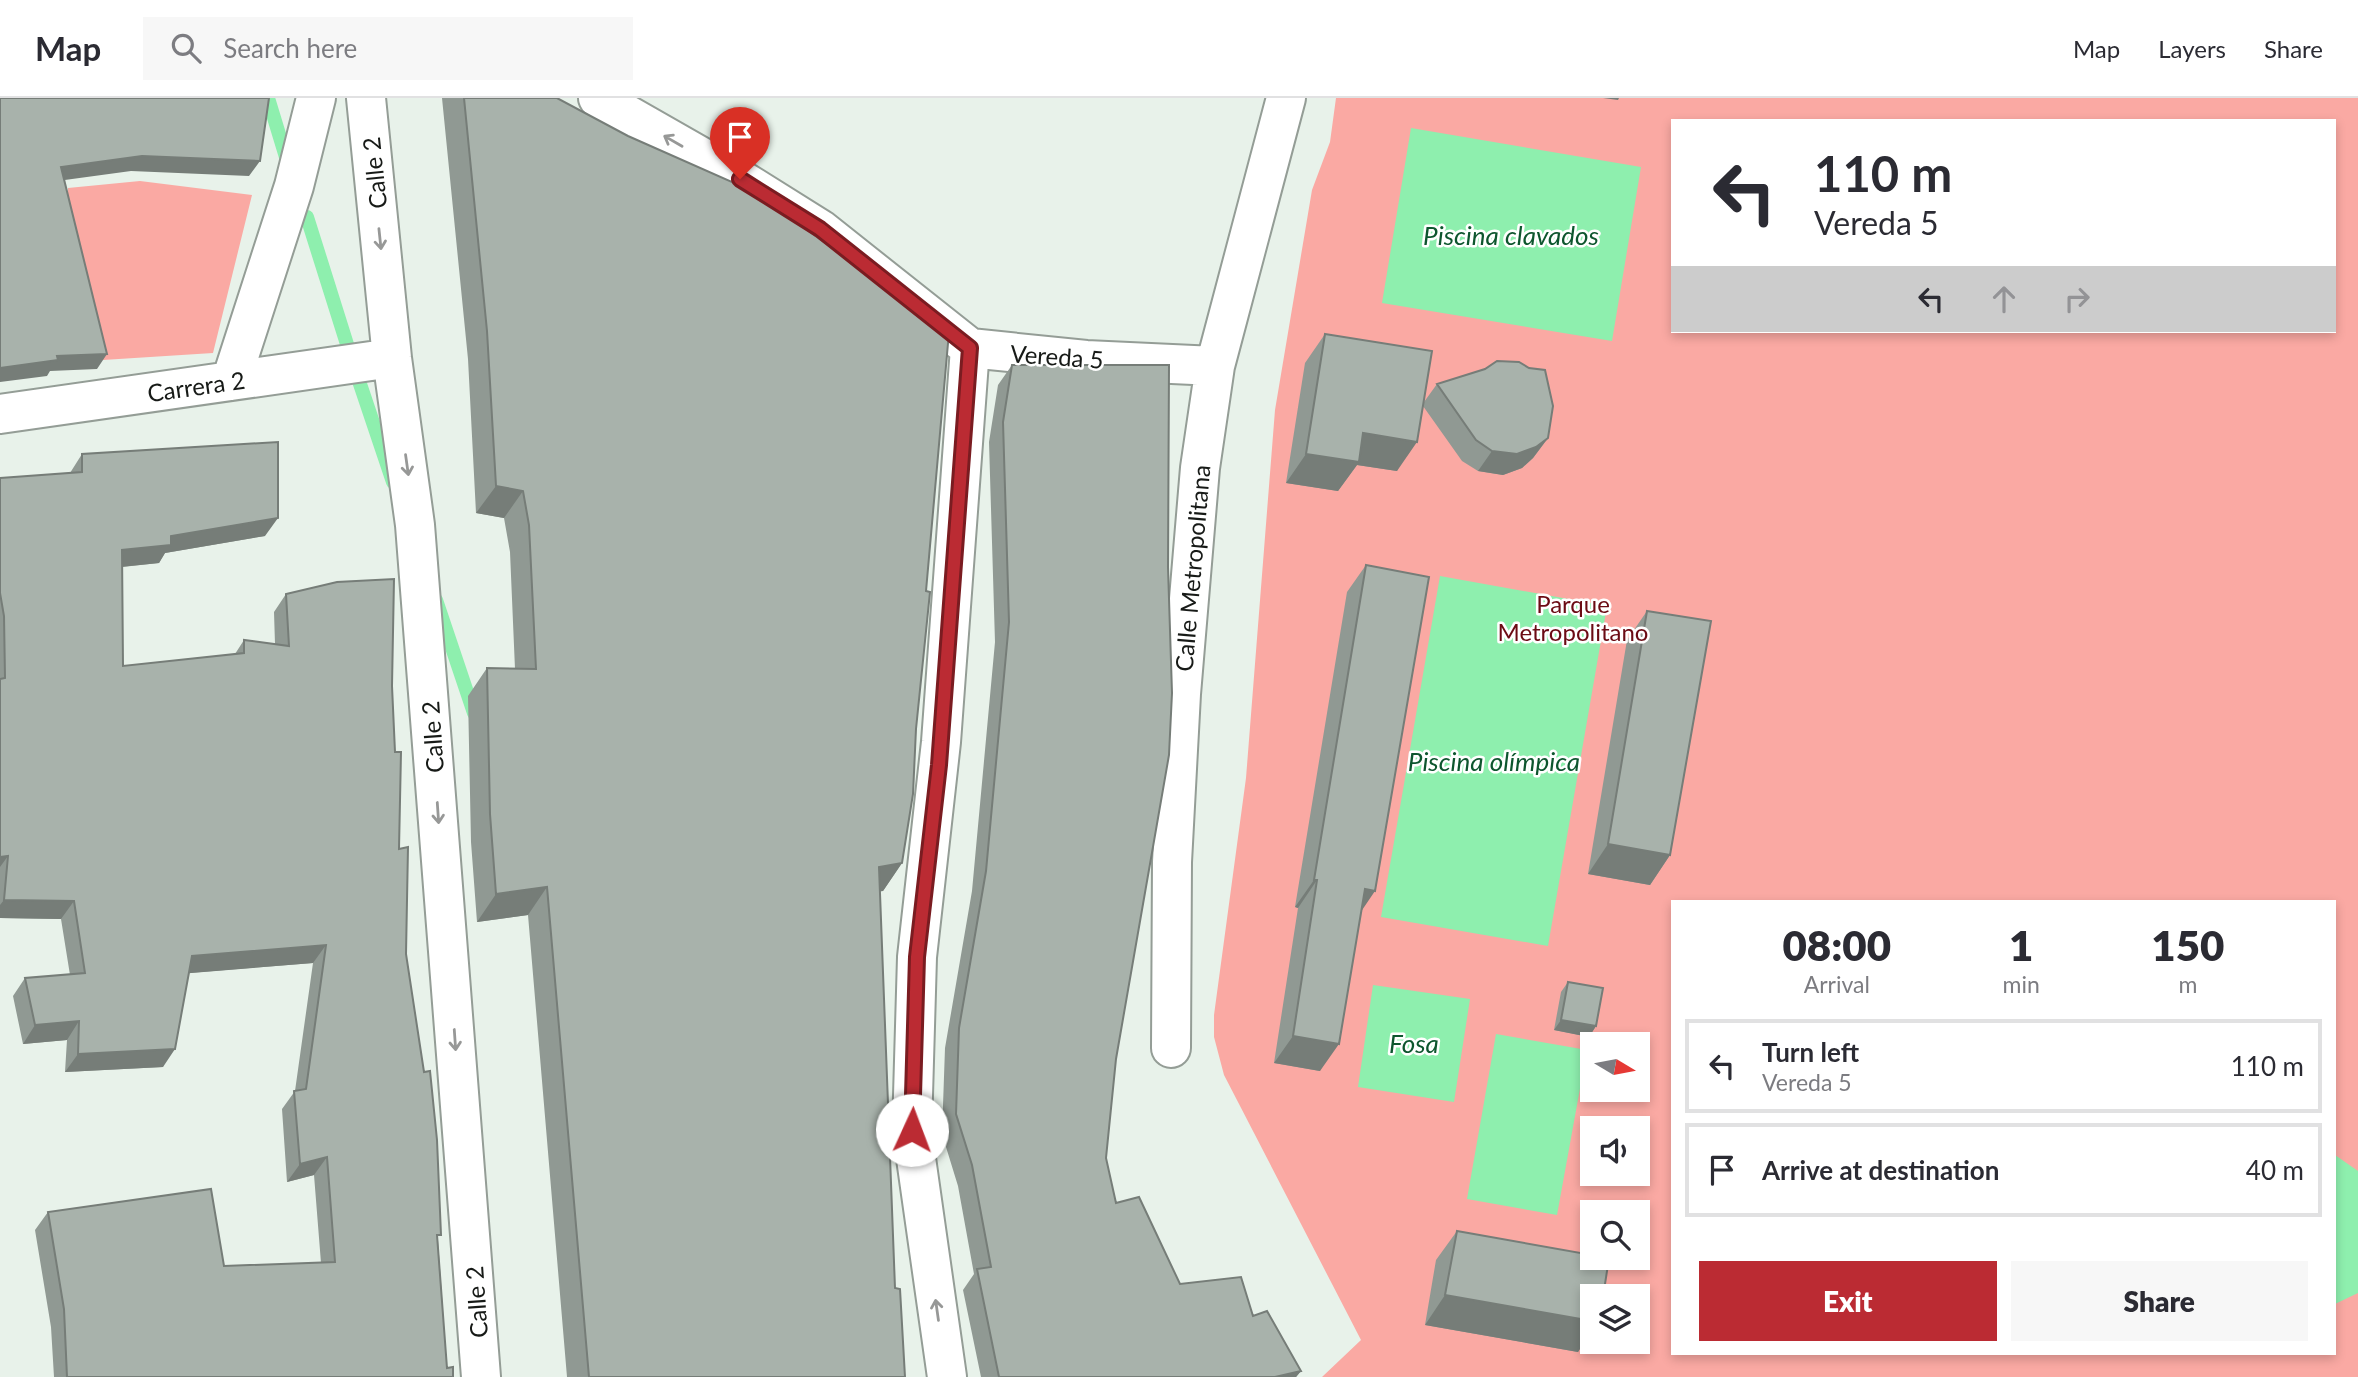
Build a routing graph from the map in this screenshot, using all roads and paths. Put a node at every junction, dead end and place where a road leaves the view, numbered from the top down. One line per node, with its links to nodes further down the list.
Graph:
1 (316, 98): 8 (street)
2 (366, 98): 6 (street, Calle 2, one-way to 6)
3 (598, 98): 5 (street, one-way to 3)
4 (1286, 98): 7 (street, Calle Metropolitana)
5 (970, 348): 7 (street, Vereda 5); 12 (street, one-way to 5)
6 (392, 358): 8 (street, Carrera 2); 11 (street, Calle 2, one-way to 11)
7 (1215, 366): 10 (street, Calle Metropolitana)
8 (231, 381): 9 (street, Carrera 2)
9 (0, 414)
10 (1171, 1048)
11 (481, 1377)
12 (947, 1377)

